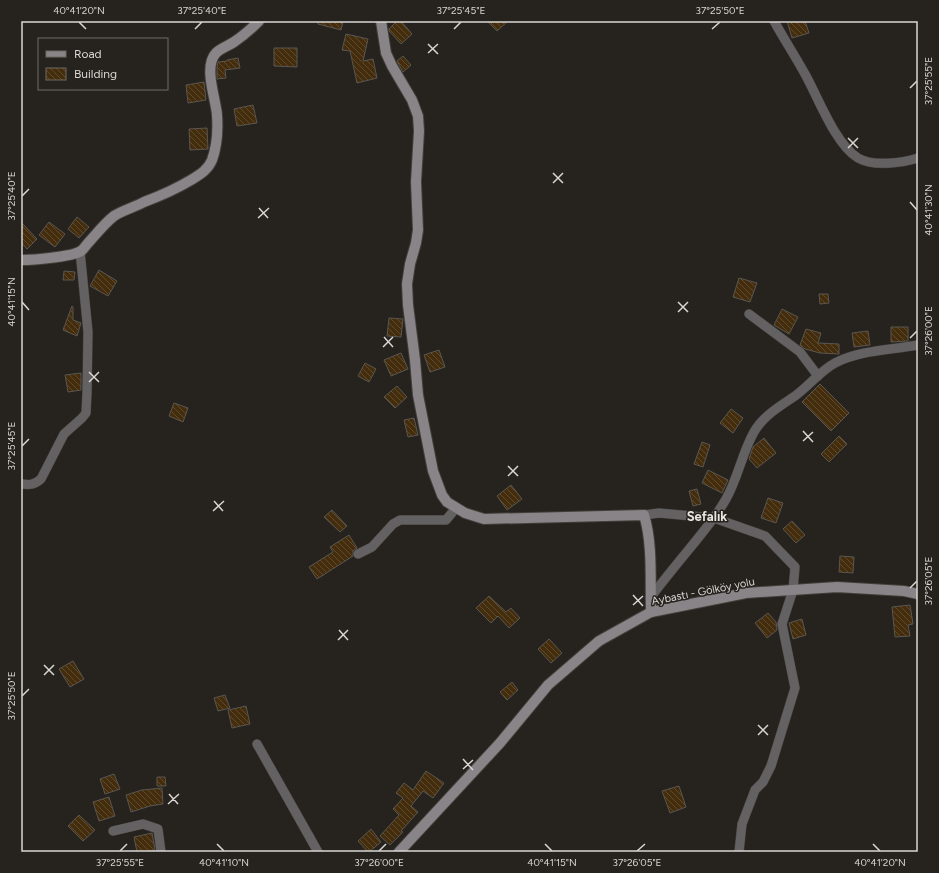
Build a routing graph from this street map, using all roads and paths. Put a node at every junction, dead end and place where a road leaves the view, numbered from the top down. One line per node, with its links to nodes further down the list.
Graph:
1 (260, 21): 5 (street)
2 (382, 21): 11 (street)
3 (774, 21): 4 (street)
4 (918, 158)
5 (80, 251): 6 (street); 10 (street)
6 (21, 260)
7 (750, 314): 9 (street)
8 (918, 346): 9 (street)
9 (818, 376): 13 (street)
10 (21, 484)
11 (456, 508): 12 (street); 14 (street)
12 (644, 515): 13 (street); 17 (street)
13 (714, 518): 15 (street); 17 (street)
14 (358, 554)
15 (793, 590): 16 (street, Aybastı - Gölköy yolu); 18 (street, Aybastı - Gölköy yolu); 24 (street)
16 (918, 594)
17 (650, 598): 18 (street)
18 (651, 612): 23 (street, Aybastı - Gölköy yolu)
19 (257, 744): 22 (street)
20 (113, 831): 21 (street)
21 (161, 852)
22 (318, 852)
23 (399, 852)
24 (739, 852)

